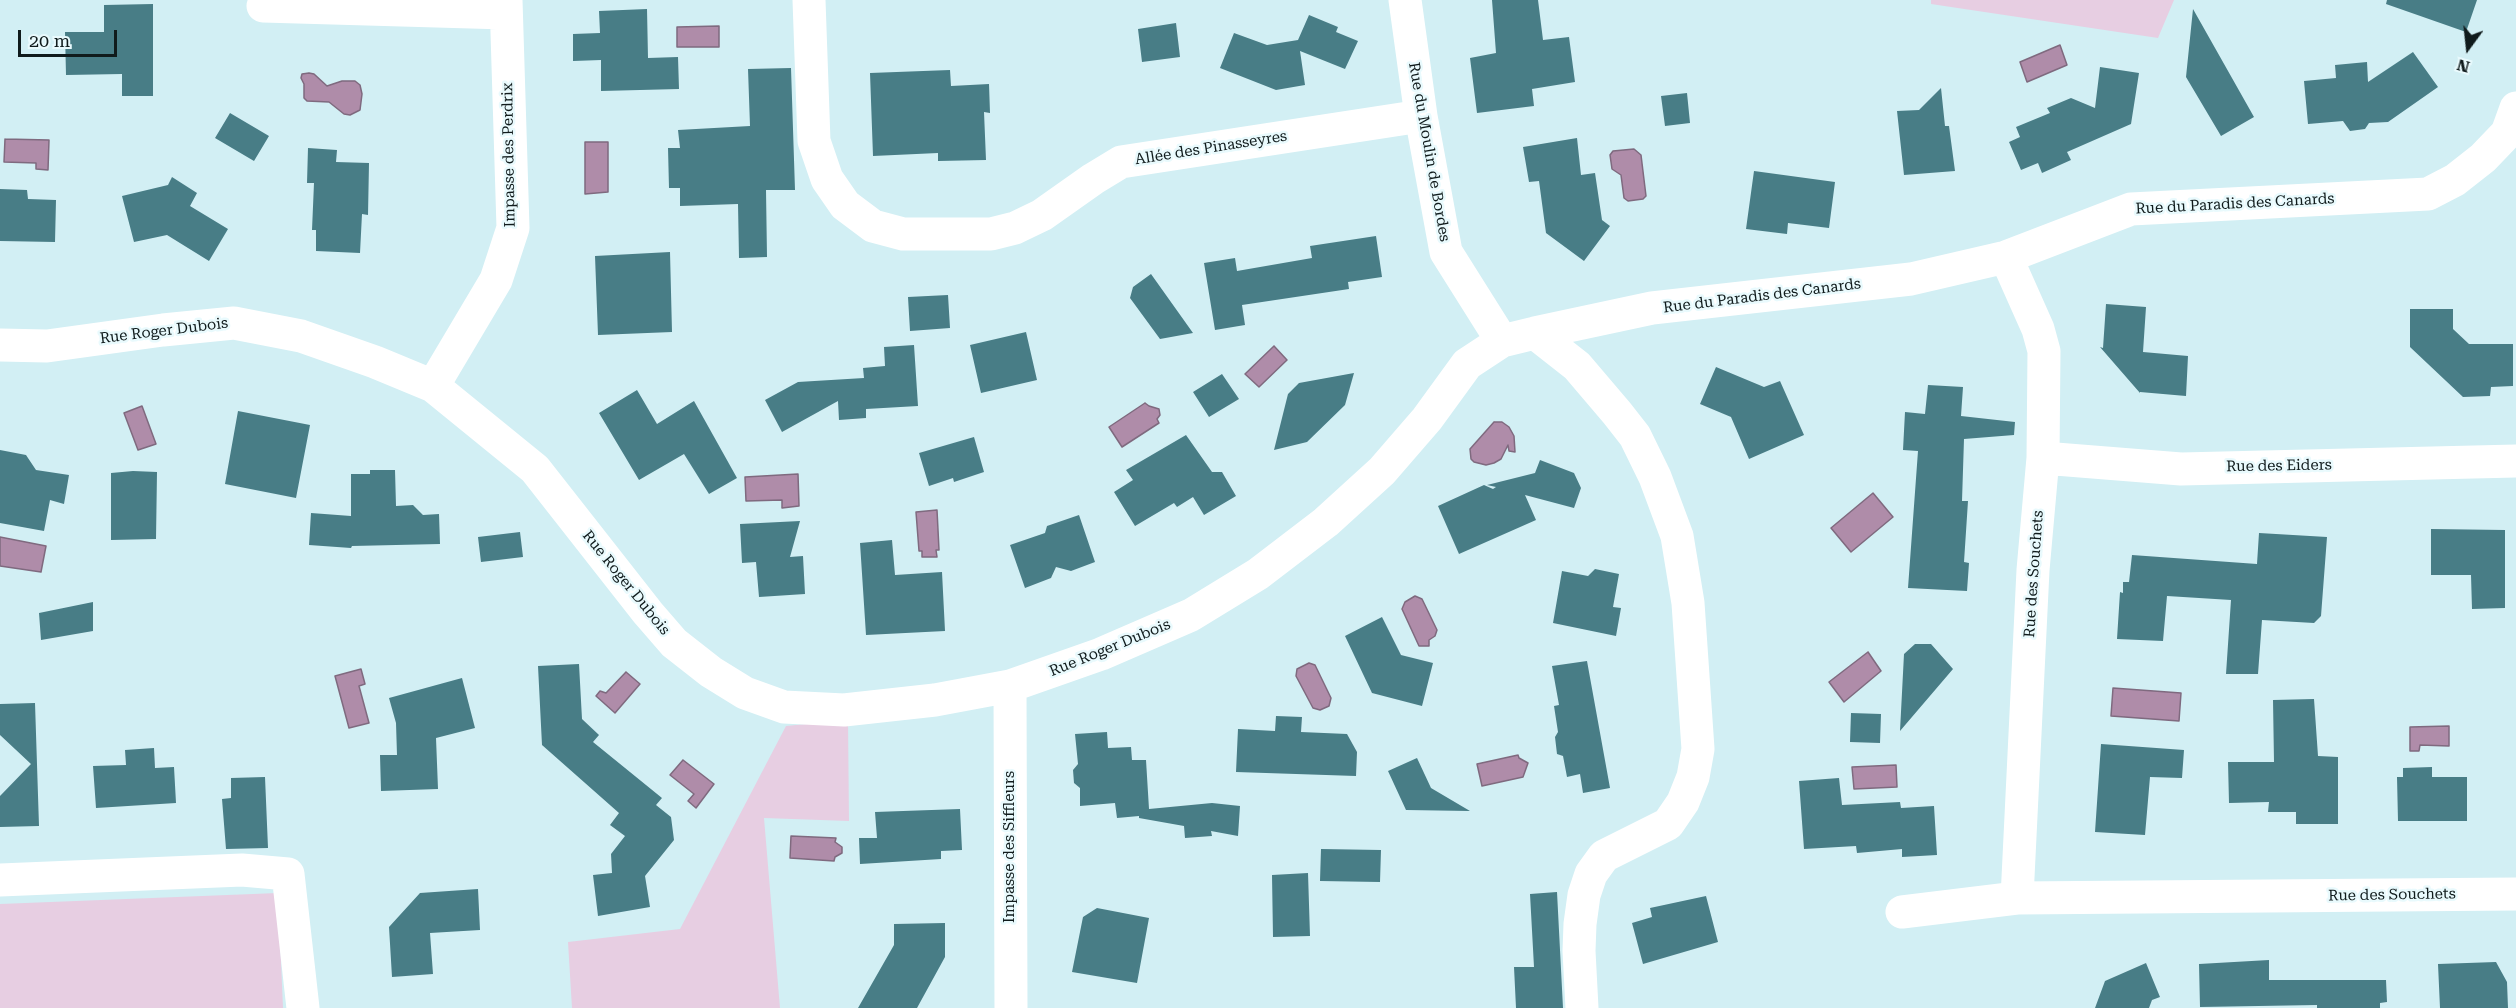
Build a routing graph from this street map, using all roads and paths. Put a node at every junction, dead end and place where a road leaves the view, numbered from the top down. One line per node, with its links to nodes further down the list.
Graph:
1 (809, 0): 6 (street, Allée des Pinasseyres)
2 (1405, 0): 6 (street, Rue du Moulin de Bordes)
3 (263, 6): 4 (street, Impasse des Perdrix)
4 (506, 6): 11 (street, Impasse des Perdrix)
5 (2516, 108): 7 (street, Rue du Paradis des Canards)
6 (1421, 116): 9 (street, Rue du Moulin de Bordes)
7 (2006, 257): 8 (street, Rue du Paradis des Canards); 12 (street, Rue des Souchets)
8 (1535, 333): 9 (street); 21 (street)
9 (1502, 341): 14 (street, Rue Roger Dubois)
10 (0, 345): 11 (street, Rue Roger Dubois)
11 (433, 386): 14 (street, Rue Roger Dubois)
12 (2043, 458): 13 (street, Rue des Eiders); 17 (street, Rue des Souchets)
13 (2516, 461)
14 (1010, 686): 20 (street, Impasse des Siffleurs)
15 (0, 880): 19 (street)
16 (2516, 894): 17 (street, Rue des Souchets)
17 (2017, 898): 18 (street, Rue des Souchets)
18 (1902, 912)
19 (303, 1008)
20 (1011, 1008)
21 (1582, 1008)

